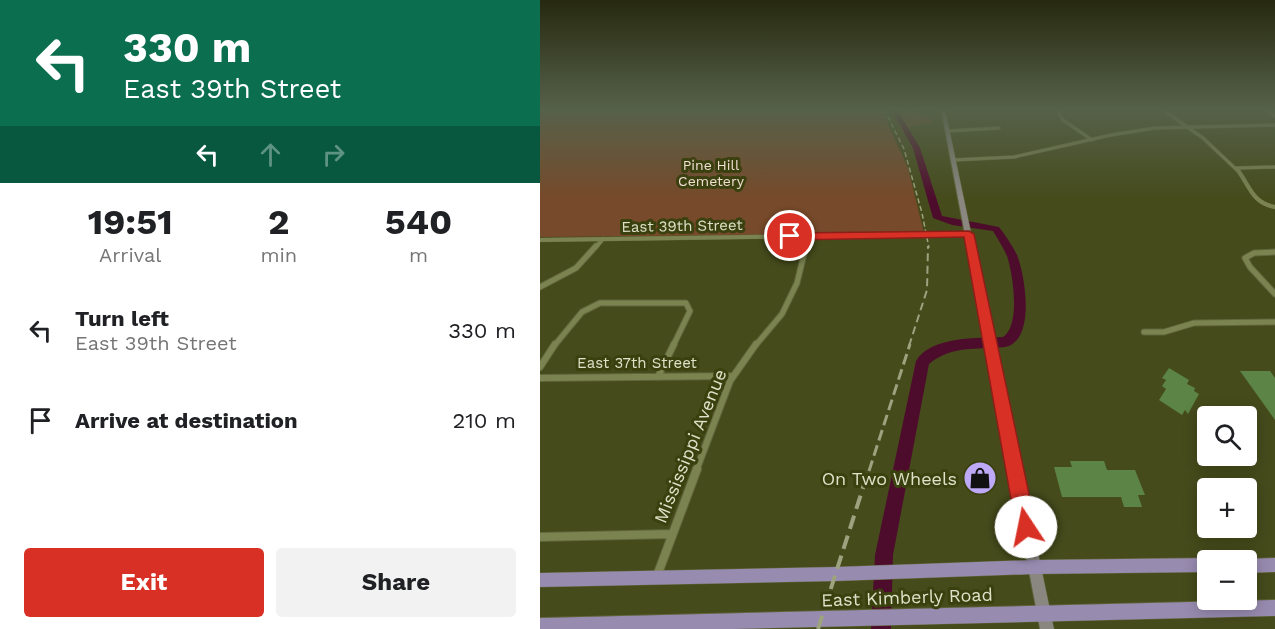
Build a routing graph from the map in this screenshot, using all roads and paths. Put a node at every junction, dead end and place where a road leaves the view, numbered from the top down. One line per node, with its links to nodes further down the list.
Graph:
1 (949, 138): 5 (main road)
2 (1100, 138): 4 (street)
3 (1202, 138): 7 (street)
4 (1092, 140): 5 (street)
5 (953, 160): 9 (main road)
6 (1275, 167): 7 (street)
7 (1236, 168): 8 (street)
8 (1275, 207)
9 (969, 234): 10 (street, East 39th Street); 27 (main road)
10 (809, 236): 11 (street, East 39th Street); 19 (street, Mississippi Avenue)
11 (603, 239): 12 (street, East 39th Street); 14 (street)
12 (540, 240)
13 (1275, 252): 15 (street)
14 (540, 287)
15 (1275, 294)
16 (1275, 322): 17 (street)
17 (1144, 332)
18 (540, 367): 20 (street)
19 (733, 376): 20 (street, East 37th Street); 22 (street, Mississippi Avenue)
20 (658, 377): 21 (street, East 37th Street)
21 (540, 378)
22 (672, 534): 23 (street); 28 (street, Mississippi Avenue)
23 (540, 537)
24 (1275, 565): 26 (main road)
25 (1197, 566): 27 (main road, East Kimberly Road)
26 (1257, 566)
27 (1034, 567): 28 (main road, East Kimberly Road); 31 (main road)
28 (657, 578): 29 (main road, East Kimberly Road)
29 (540, 580)
30 (1275, 608): 31 (main road, East Kimberly Road)
31 (1044, 613): 33 (main road, East Kimberly Road); 34 (main road)
32 (540, 626): 33 (main road, East Kimberly Road)
33 (669, 626)
34 (1047, 629)

